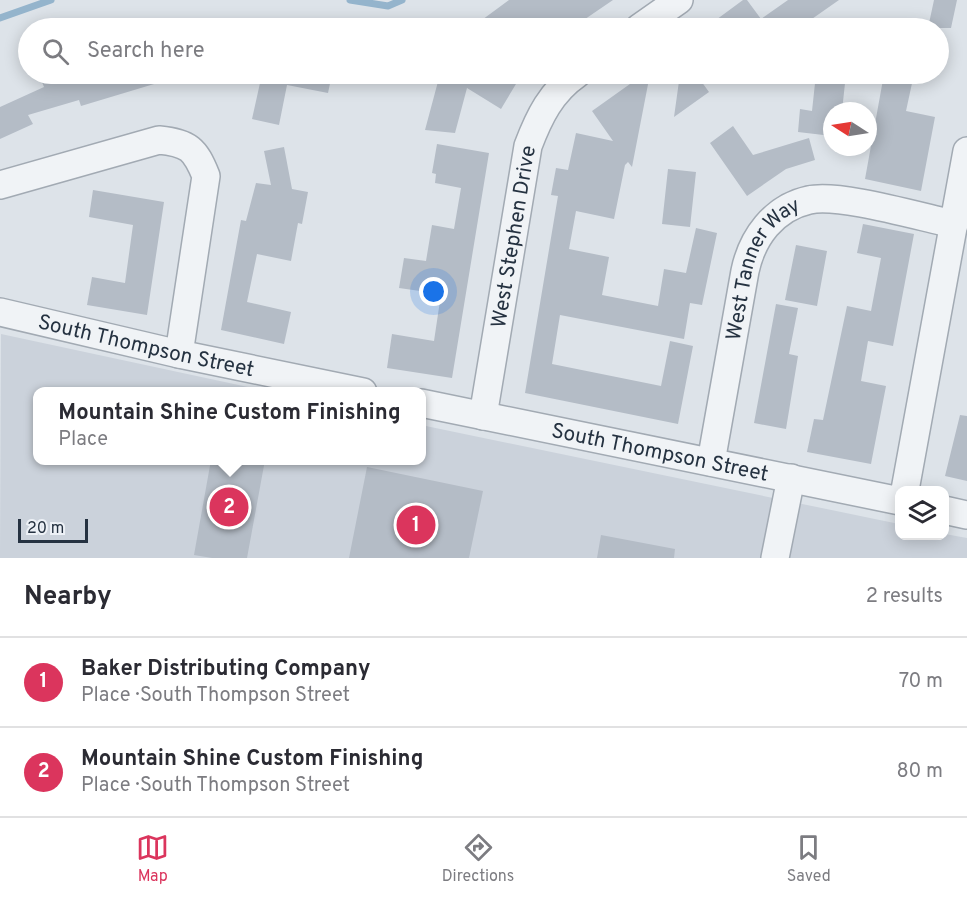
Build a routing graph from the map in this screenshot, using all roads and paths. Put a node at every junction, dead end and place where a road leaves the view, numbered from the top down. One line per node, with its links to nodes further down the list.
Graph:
1 (679, 0): 2 (street)
2 (653, 18)
3 (562, 84): 11 (street, West Stephen Drive)
4 (967, 151): 6 (street)
5 (0, 185): 8 (street)
6 (954, 224): 12 (street, West Tanner Way); 14 (street)
7 (0, 312): 8 (street, South Thompson Street)
8 (179, 354): 9 (street, South Thompson Street)
9 (339, 387)
10 (426, 404): 11 (street, South Thompson Street)
11 (483, 416): 12 (street, South Thompson Street)
12 (711, 462): 13 (street, South Thompson Street)
13 (790, 478): 15 (street, South Thompson Street); 18 (street)
14 (906, 486)
15 (895, 500)
16 (949, 511): 17 (street)
17 (967, 515)
18 (775, 558)

